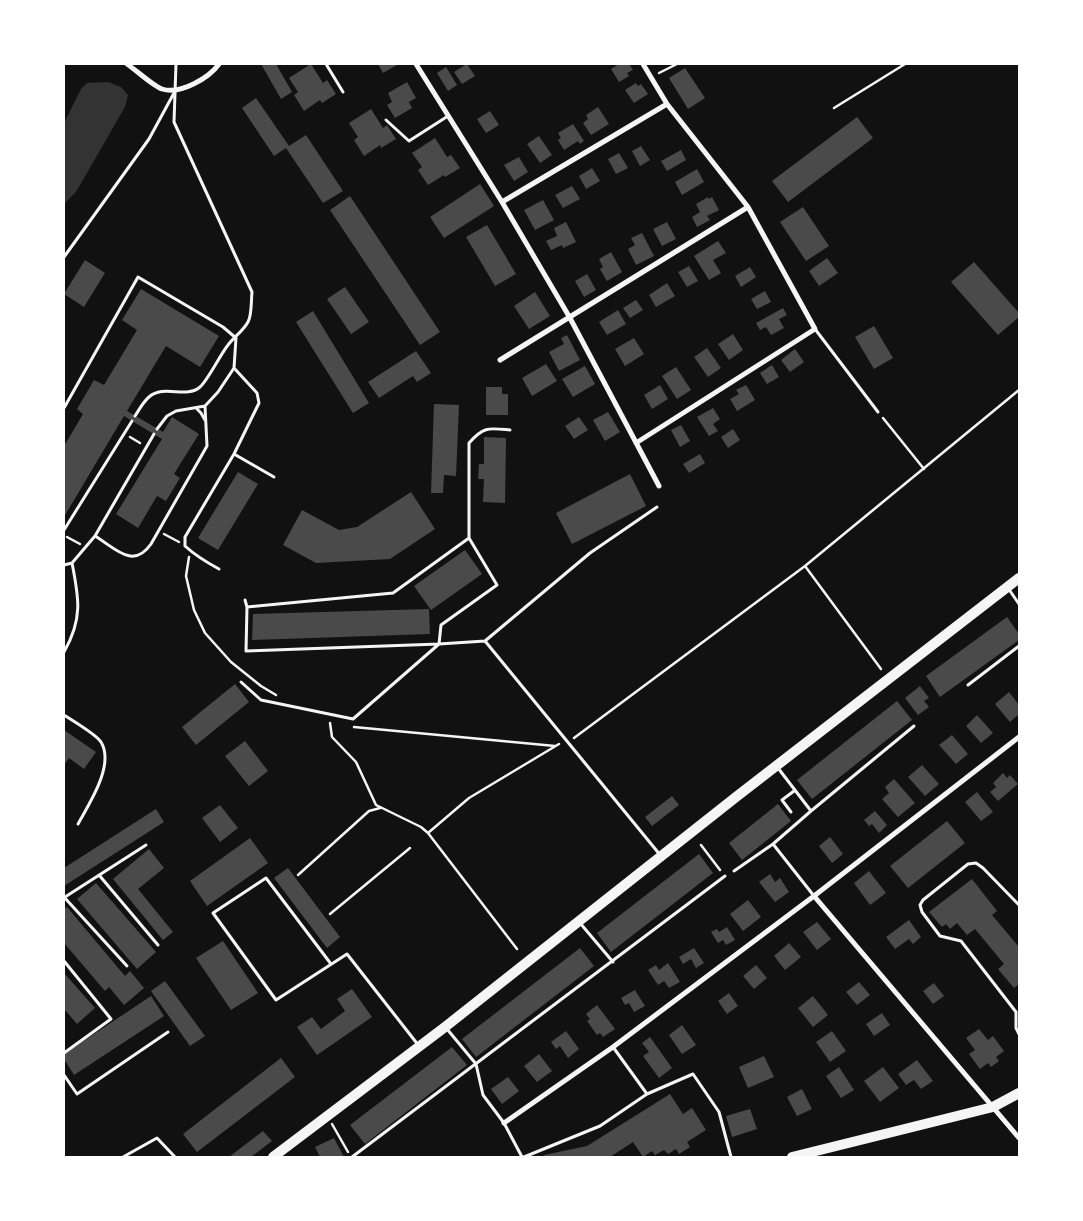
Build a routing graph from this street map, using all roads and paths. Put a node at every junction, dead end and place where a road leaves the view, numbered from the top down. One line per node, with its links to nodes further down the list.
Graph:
1 (127, 64): 10 (street)
2 (176, 64): 10 (lane)
3 (219, 64): 10 (street)
4 (326, 64): 11 (lane)
5 (416, 64): 14 (street)
6 (643, 64): 9 (street)
7 (676, 64): 9 (path)
8 (905, 64): 13 (path)
9 (651, 78): 12 (street)
10 (176, 91): 18 (lane); 21 (lane)
11 (344, 92)
12 (667, 104): 16 (street); 17 (street)
13 (834, 108)
14 (448, 116): 15 (lane); 16 (street)
15 (386, 120)
16 (502, 202): 19 (street)
17 (748, 207): 19 (street); 20 (street)
18 (64, 256)
19 (570, 318): 22 (street); 36 (street)
20 (815, 329): 28 (lane); 36 (street)
21 (236, 338): 23 (lane); 26 (lane); 29 (lane)
22 (500, 360)
23 (234, 368): 25 (lane); 38 (lane)
24 (1019, 390): 39 (path)
25 (206, 406): 27 (lane); 31 (lane)
26 (64, 408)
27 (196, 409): 31 (lane); 32 (lane)
28 (878, 412): 39 (path)
29 (135, 416)
30 (132, 421): 34 (lane)
31 (206, 423): 44 (lane)
32 (157, 429)
33 (510, 430): 47 (lane)
34 (124, 434): 37 (path); 43 (lane)
35 (154, 434): 37 (lane)
36 (636, 443): 41 (street)
37 (147, 447): 46 (lane)
38 (234, 454): 40 (lane); 48 (lane)
39 (924, 470): 53 (path)
40 (274, 477)
41 (659, 486)
42 (657, 507): 60 (lane)
43 (64, 530)
44 (158, 531): 46 (lane); 48 (path)
45 (64, 535): 49 (path)
46 (95, 536): 49 (lane)
47 (469, 538): 59 (lane); 61 (lane)
48 (185, 546): 50 (lane)
49 (85, 548): 51 (lane)
50 (190, 551): 54 (lane); 67 (path)
51 (72, 563): 52 (lane); 63 (lane)
52 (64, 565)
53 (805, 566): 64 (path); 75 (path)
54 (219, 569)
55 (1019, 578): 56 (main road)
56 (1008, 588): 58 (lane); 77 (main road)
57 (245, 600): 59 (lane)
58 (1019, 604)
59 (247, 607): 61 (lane)
60 (485, 641): 61 (lane); 75 (lane)
61 (439, 644): 67 (lane)
62 (1019, 646): 66 (lane)
63 (64, 652)
64 (881, 669)
65 (241, 682): 67 (lane)
66 (968, 685)
67 (297, 707)
68 (64, 715): 82 (lane)
69 (322, 720): 70 (path)
70 (330, 723): 71 (path); 79 (path)
71 (337, 724)
72 (914, 726): 80 (lane)
73 (354, 727): 76 (path)
74 (1019, 737): 93 (street)
75 (568, 742): 76 (path); 88 (lane)
76 (555, 746): 83 (path)
77 (776, 766): 78 (lane); 88 (main road)
78 (794, 791): 80 (lane); 81 (lane)
79 (381, 808): 83 (path); 91 (path)
80 (810, 811): 84 (lane)
81 (791, 812)
82 (78, 824)
83 (428, 833): 99 (path)
84 (773, 844): 89 (lane); 93 (lane)
85 (146, 845): 90 (lane)
86 (701, 845): 92 (path)
87 (410, 848): 96 (path)
88 (661, 856): 97 (main road)
89 (734, 871)
90 (99, 875): 94 (lane); 98 (lane)
91 (298, 875)
92 (725, 876): 101 (lane)
93 (814, 896): 108 (street); 114 (street)
94 (64, 897): 103 (lane)
95 (1019, 905): 106 (lane)
96 (330, 914)
97 (578, 920): 101 (lane); 104 (main road)
98 (158, 945)
99 (517, 950)
100 (64, 961): 109 (lane)
101 (613, 962): 110 (lane)
102 (330, 964): 102 (lane); 107 (lane)
103 (127, 966)
104 (444, 1027): 107 (main road); 110 (lane)
105 (168, 1032): 111 (lane)
106 (1019, 1034)
107 (419, 1046): 115 (main road)
108 (614, 1047): 113 (lane); 116 (street)
109 (64, 1053)
110 (476, 1064): 116 (lane); 121 (lane)
111 (64, 1075)
112 (1019, 1093): 114 (main road)
113 (647, 1094): 122 (lane); 123 (lane)
114 (993, 1107): 117 (street); 124 (main road)
115 (328, 1116): 120 (main road); 121 (path)
116 (504, 1123): 122 (lane)
117 (1019, 1138)
118 (123, 1157): 119 (lane)
119 (175, 1157)
120 (274, 1157)
121 (352, 1157)
122 (523, 1157)
123 (731, 1157)
124 (792, 1157)

